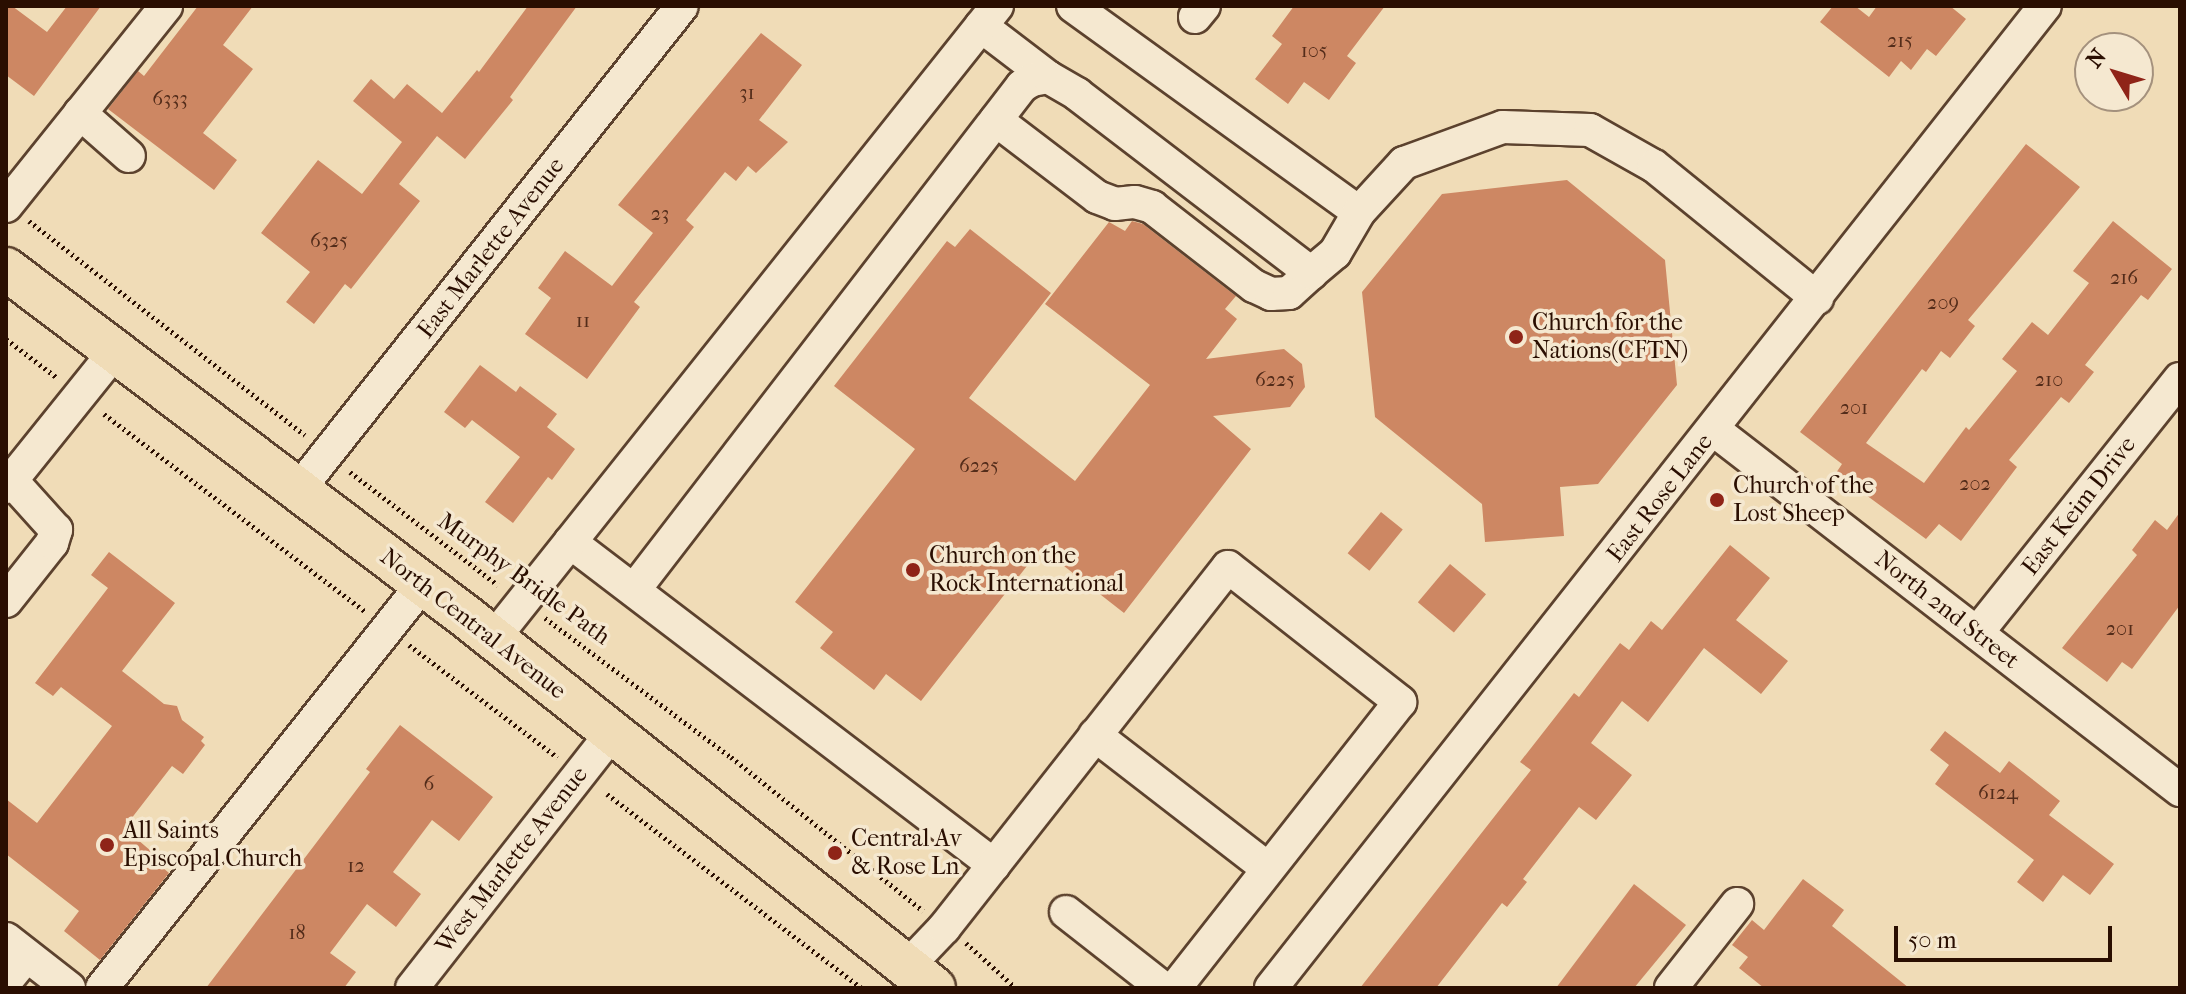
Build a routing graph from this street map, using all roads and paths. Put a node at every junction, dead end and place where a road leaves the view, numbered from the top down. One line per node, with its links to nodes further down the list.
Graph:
1 (166, 6): 7 (street)
2 (682, 6): 21 (street, East Marlette Avenue)
3 (1073, 6): 11 (street)
4 (2045, 6): 14 (street, East Rose Lane)
5 (989, 16): 6 (street); 24 (street)
6 (1048, 77): 8 (street); 13 (street)
7 (80, 113): 9 (street); 10 (street)
8 (996, 120): 13 (street); 26 (street)
9 (129, 156)
10 (7, 205): 21 (path, Murphy Bridle Path)
11 (1359, 212): 13 (street); 14 (street)
12 (6, 269): 16 (main road, North Central Avenue)
13 (1311, 273)
14 (1817, 298): 20 (street, East Rose Lane)
15 (6, 339): 17 (path)
16 (116, 350): 22 (street); 23 (main road, North Central Avenue)
17 (56, 377)
18 (2180, 379): 30 (street, East Keim Drive)
19 (104, 414): 29 (path)
20 (1714, 430): 30 (street, North 2nd Street); 52 (street, East Rose Lane)
21 (327, 454): 23 (street, East Marlette Avenue); 28 (path, Murphy Bridle Path)
22 (8, 484): 27 (street)
23 (299, 489): 25 (main road, North Central Avenue)
24 (570, 542): 26 (street); 28 (street)
25 (422, 585): 29 (street); 31 (main road, North Central Avenue)
26 (634, 590): 37 (street)
27 (6, 601)
28 (522, 602): 31 (street); 41 (path, Murphy Bridle Path)
29 (388, 629): 34 (path); 46 (street)
30 (1977, 633): 35 (street, North 2nd Street)
31 (493, 639): 32 (main road, North Central Avenue)
32 (612, 733): 43 (main road, North Central Avenue); 47 (street, West Marlette Avenue)
33 (1095, 735): 37 (street); 38 (street); 38 (street)
34 (568, 765)
35 (2180, 790)
36 (607, 794): 48 (path)
37 (994, 865): 41 (street)
38 (1267, 868): 51 (street)
39 (1737, 904): 53 (street)
40 (1066, 912): 50 (street)
41 (944, 928): 43 (street); 49 (path, Murphy Bridle Path)
42 (16, 947): 44 (street); 45 (street)
43 (920, 977)
44 (6, 981)
45 (69, 988)
46 (102, 988)
47 (412, 988)
48 (862, 988)
49 (1016, 988)
50 (1163, 988)
51 (1175, 988)
52 (1271, 988)
53 (1671, 988)

